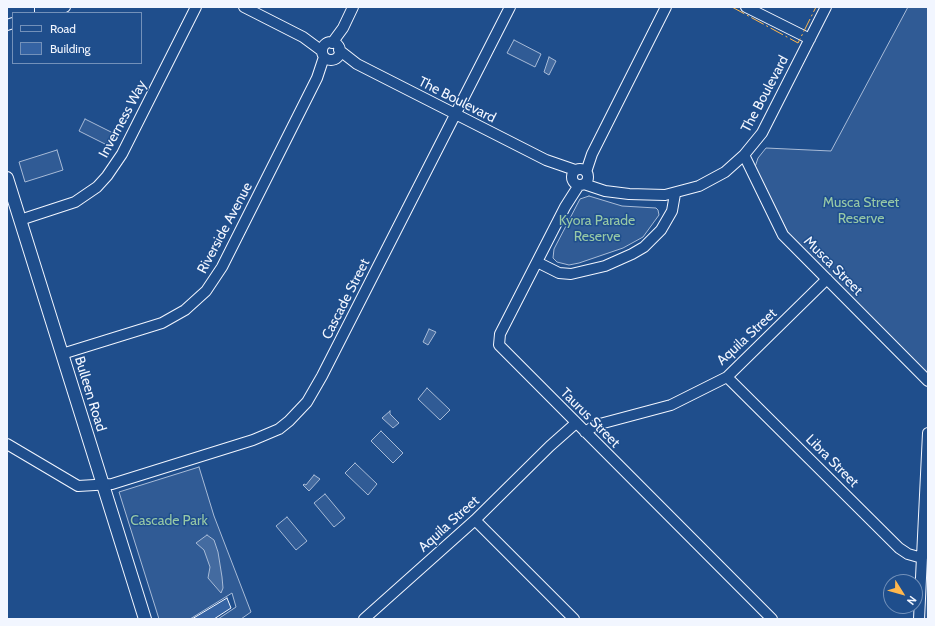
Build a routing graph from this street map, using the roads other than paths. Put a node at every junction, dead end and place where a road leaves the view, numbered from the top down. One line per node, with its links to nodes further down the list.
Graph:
1 (65, 7): 9 (street)
2 (196, 7): 17 (street, Inverness Way)
3 (244, 7): 11 (street, The Boulevard)
4 (353, 7): 11 (street, Riverside Avenue)
5 (510, 7): 12 (street, Cascade Street)
6 (666, 7): 14 (street, Taurus Street)
7 (746, 7): 10 (street)
8 (826, 7): 10 (street, The Boulevard)
9 (52, 10)
10 (810, 39): 13 (street, The Boulevard)
11 (331, 51): 12 (street, The Boulevard); 20 (street, Riverside Avenue)
12 (455, 114): 14 (street, The Boulevard); 27 (street, Cascade Street)
13 (744, 155): 16 (street, The Boulevard); 19 (street, Musca Street)
14 (580, 177): 16 (street, The Boulevard); 18 (street, Taurus Street)
15 (7, 178): 17 (main road, Bulleen Road)
16 (675, 194): 18 (street)
17 (20, 220): 20 (main road, Bulleen Road)
18 (537, 262): 23 (street, Taurus Street)
19 (827, 279): 21 (street, Aquila Street); 22 (street, Musca Street)
20 (62, 354): 27 (main road, Bulleen Road)
21 (727, 377): 24 (street, Aquila Street); 29 (street, Libra Street)
22 (928, 380)
23 (574, 421): 24 (street, Taurus Street); 28 (street, Aquila Street)
24 (585, 432): 33 (street, Taurus Street)
25 (928, 433): 29 (street)
26 (7, 444): 27 (street, Cascade Street)
27 (102, 484): 30 (main road, Bulleen Road)
28 (475, 520): 31 (street, Aquila Street); 32 (street)
29 (922, 558): 34 (street)
30 (145, 619)
31 (364, 619)
32 (574, 619)
33 (772, 619)
34 (919, 619)

